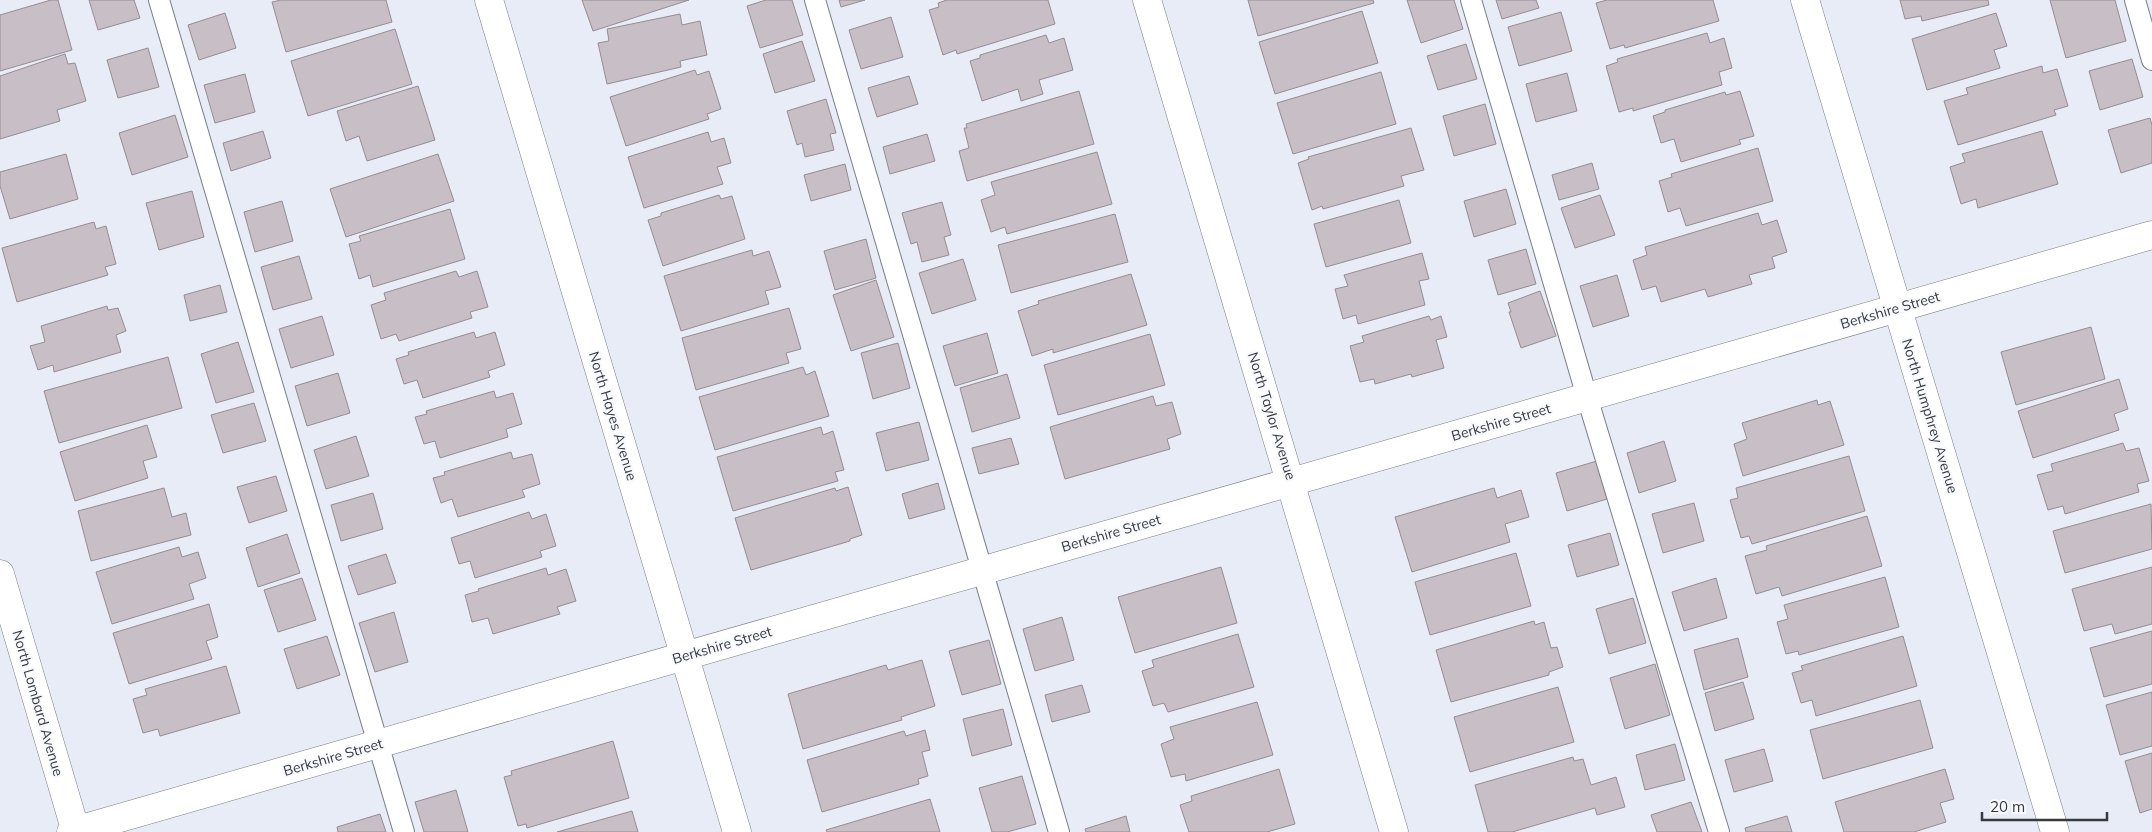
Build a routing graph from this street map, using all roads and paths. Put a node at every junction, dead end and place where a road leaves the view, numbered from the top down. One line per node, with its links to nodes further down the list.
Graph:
1 (159, 0): 16 (lane)
2 (489, 0): 15 (street, North Hayes Avenue)
3 (815, 0): 13 (lane)
4 (1147, 0): 12 (street, North Taylor Avenue)
5 (1471, 0): 11 (lane)
6 (1805, 0): 10 (street, North Humphrey Avenue)
7 (2135, 0): 8 (lane)
8 (2152, 60)
9 (2152, 235): 10 (street, Berkshire Street)
10 (1897, 308): 11 (street, Berkshire Street); 23 (street, North Humphrey Avenue)
11 (1587, 397): 12 (street, Berkshire Street); 22 (lane)
12 (1292, 482): 13 (street, Berkshire Street); 21 (street, North Taylor Avenue)
13 (981, 571): 15 (street, Berkshire Street); 20 (lane)
14 (0, 574): 17 (street, North Lombard Avenue)
15 (684, 656): 16 (street, Berkshire Street); 19 (street, North Hayes Avenue)
16 (378, 744): 17 (street, Berkshire Street); 18 (lane)
17 (74, 832)
18 (404, 832)
19 (737, 832)
20 (1059, 832)
21 (1394, 832)
22 (1719, 832)
23 (2055, 832)

